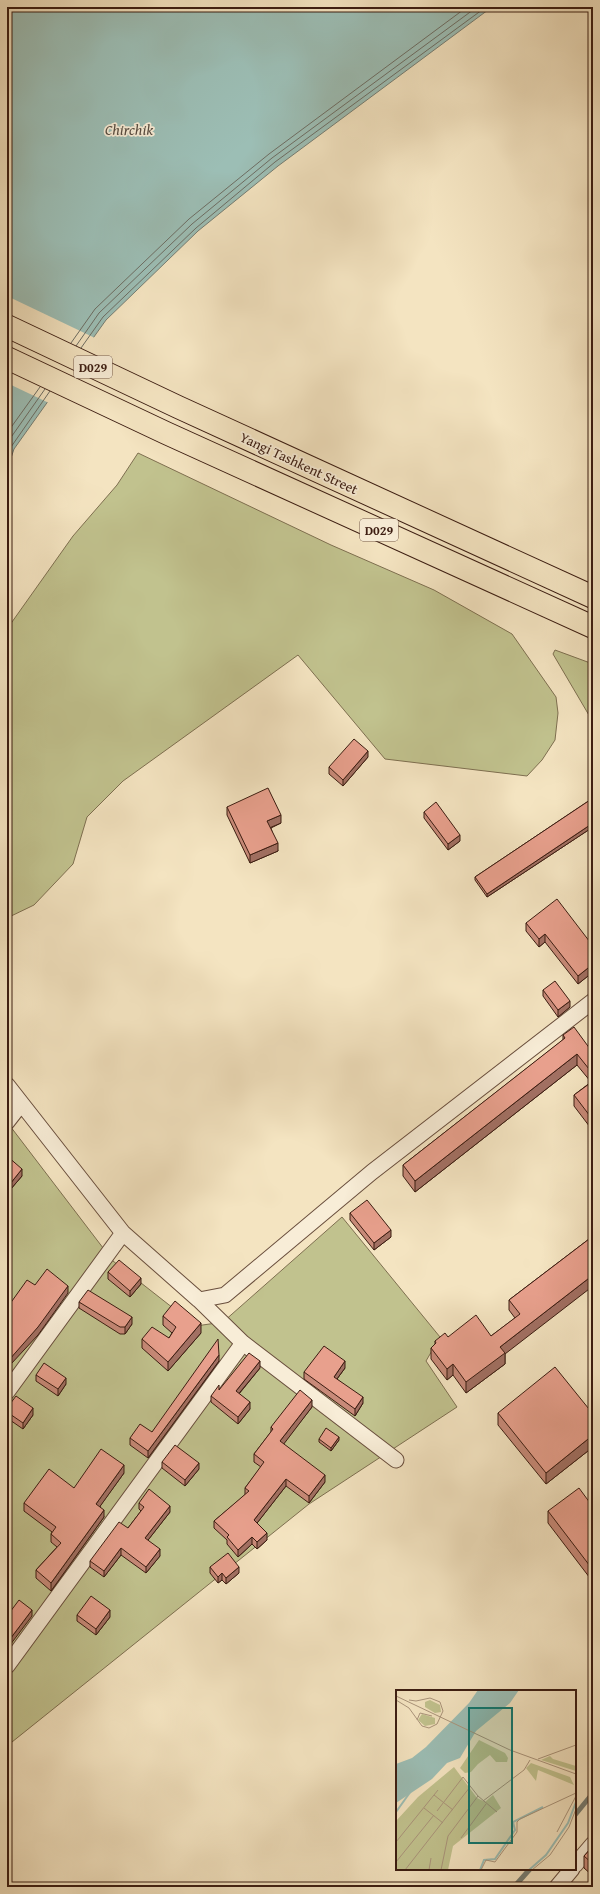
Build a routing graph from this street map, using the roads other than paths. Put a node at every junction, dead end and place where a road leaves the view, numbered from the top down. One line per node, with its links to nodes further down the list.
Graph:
1 (7, 326): 3 (highway, Yangi Tashkent Street / D029)
2 (7, 358): 4 (highway, Yangi Tashkent Street / D029)
3 (593, 598)
4 (593, 627)
5 (593, 1001): 10 (street)
6 (7, 1086): 7 (street)
7 (21, 1104): 8 (street); 9 (street)
8 (7, 1122)
9 (123, 1233): 10 (street); 12 (street)
10 (199, 1300): 11 (street)
11 (243, 1343): 13 (street); 14 (street)
12 (7, 1392)
13 (396, 1460)
14 (7, 1666)
15 (593, 1844): 16 (street)
16 (576, 1864)
17 (571, 1870): 18 (street)
18 (557, 1887)

